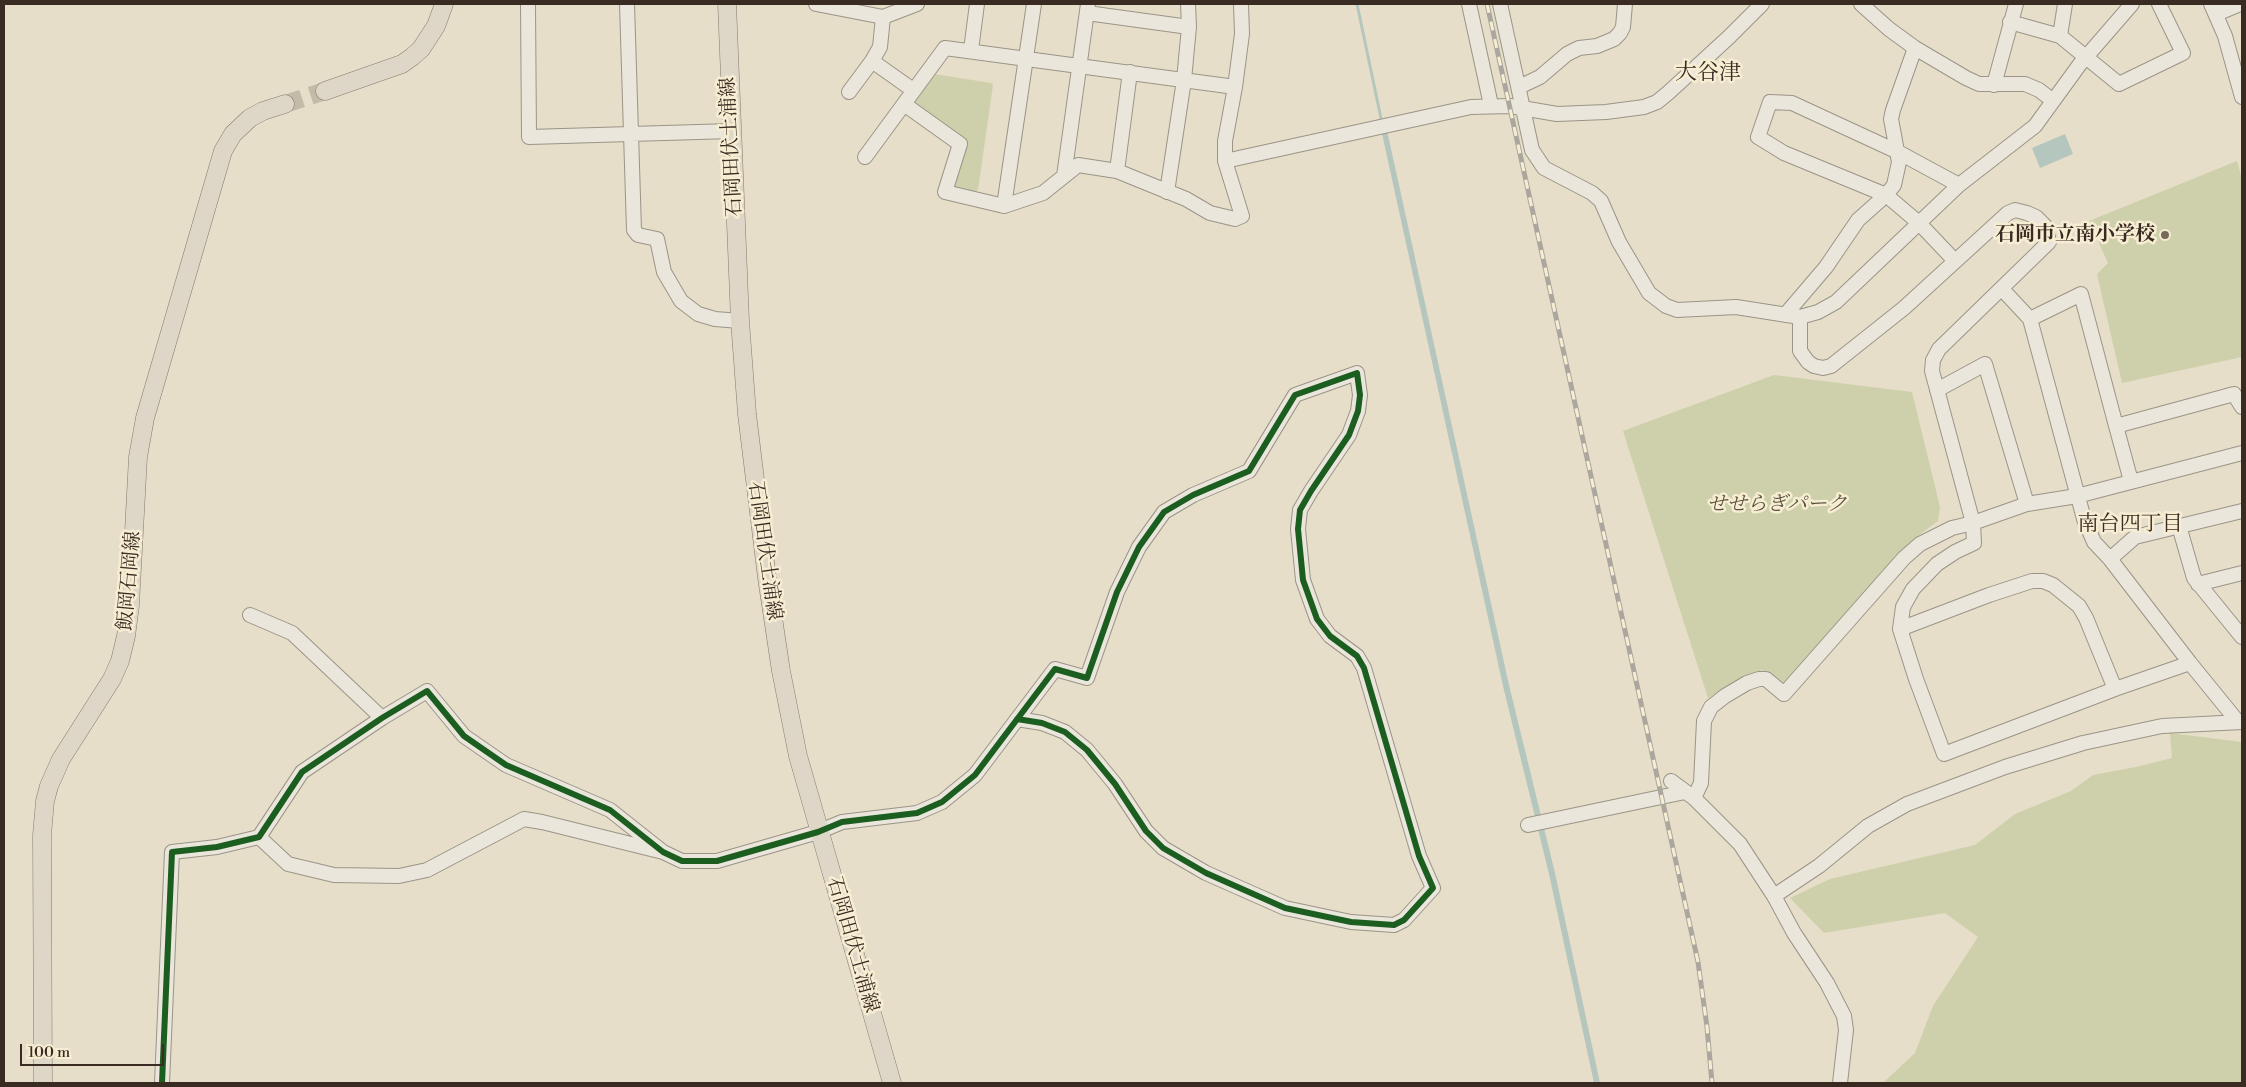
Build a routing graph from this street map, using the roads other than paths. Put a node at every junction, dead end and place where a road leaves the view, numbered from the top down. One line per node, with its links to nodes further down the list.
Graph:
1 (444, 4): 39 (main road)
2 (528, 4): 48 (street)
3 (628, 4): 48 (street)
4 (727, 4): 47 (main road, 石岡田伏土浦線)
5 (816, 4): 23 (street)
6 (917, 4): 23 (street)
7 (977, 4): 28 (street)
8 (1034, 4): 29 (street)
9 (1188, 4): 25 (street)
10 (1241, 4): 36 (street)
11 (1468, 4): 45 (street)
12 (1500, 4): 37 (street)
13 (1625, 4): 37 (street)
14 (1762, 4): 46 (street)
15 (1861, 4): 27 (street)
16 (2016, 4): 24 (street)
17 (2065, 4): 26 (street)
18 (2132, 4): 30 (street)
19 (2159, 4): 30 (street)
20 (2240, 4): 22 (street)
21 (1087, 8): 25 (street); 32 (street)
22 (2214, 9): 41 (street)
23 (890, 11): 31 (street)
24 (2010, 22): 26 (street); 35 (street)
25 (1189, 27): 34 (street)
26 (2060, 36): 30 (street)
27 (1915, 48): 35 (street); 49 (street)
28 (971, 50): 29 (street); 38 (street)
29 (1026, 58): 32 (street); 57 (street)
30 (2085, 58): 42 (street)
31 (872, 60): 38 (street); 40 (street)
32 (1080, 65): 33 (street); 53 (street)
33 (1130, 72): 34 (street); 52 (street)
34 (1184, 80): 36 (street); 55 (street)
35 (1994, 85): 42 (street)
36 (1235, 87): 51 (street)
37 (1519, 87): 46 (street)
38 (913, 90): 44 (street)
39 (325, 91)
40 (849, 92)
41 (2242, 96)
42 (2052, 100): 54 (street)
43 (285, 104): 93 (main road, 飯岡石岡線)
44 (904, 104): 50 (street); 57 (street)
45 (1491, 105): 46 (street); 51 (street)
46 (1524, 108): 61 (street)
47 (732, 131): 48 (street); 64 (main road, 石岡田伏土浦線)
48 (630, 134): 64 (street)
49 (1898, 152): 54 (street); 56 (street); 56 (street)
50 (865, 158)
51 (1225, 161): 55 (street)
52 (1117, 172): 53 (street); 55 (street)
53 (1064, 176): 57 (street)
54 (1959, 185): 58 (street)
55 (1167, 192)
56 (1886, 195): 58 (street); 61 (street)
57 (1004, 206)
58 (1919, 223): 59 (street); 62 (street)
59 (1955, 261): 60 (street); 62 (street)
60 (2002, 289): 63 (street); 65 (street)
61 (1785, 315): 62 (street)
62 (1800, 317)
63 (2030, 319): 67 (street); 70 (street)
64 (740, 321): 89 (main road, 石岡田伏土浦線)
65 (1938, 390): 71 (street); 73 (street)
66 (2242, 407): 67 (street)
67 (2116, 426): 69 (street)
68 (2242, 454): 69 (street)
69 (2131, 481): 70 (street)
70 (2077, 496): 71 (street); 75 (street)
71 (2027, 504): 73 (street)
72 (2242, 510): 74 (street)
73 (1973, 523): 79 (street); 87 (street)
74 (2179, 526): 75 (street); 77 (street)
75 (2110, 559): 81 (street)
76 (2242, 572): 77 (street)
77 (2198, 584): 80 (street)
78 (250, 615): 83 (street)
79 (1900, 629): 82 (street); 82 (street)
80 (2242, 638)
81 (2190, 663): 82 (street); 85 (street)
82 (2115, 689)
83 (382, 718): 90 (street); 91 (street)
84 (1017, 719): 84 (street); 89 (street)
85 (2240, 722): 92 (street)
86 (1671, 781): 87 (street)
87 (1690, 795): 88 (street); 92 (street)
88 (1536, 823)
89 (818, 832): 91 (street); 95 (main road, 石岡田伏土浦線)
90 (259, 836): 91 (street); 94 (street)
91 (663, 852)
92 (1774, 896): 96 (street)
93 (43, 1083)
94 (162, 1083)
95 (892, 1083)
96 (1840, 1083)

